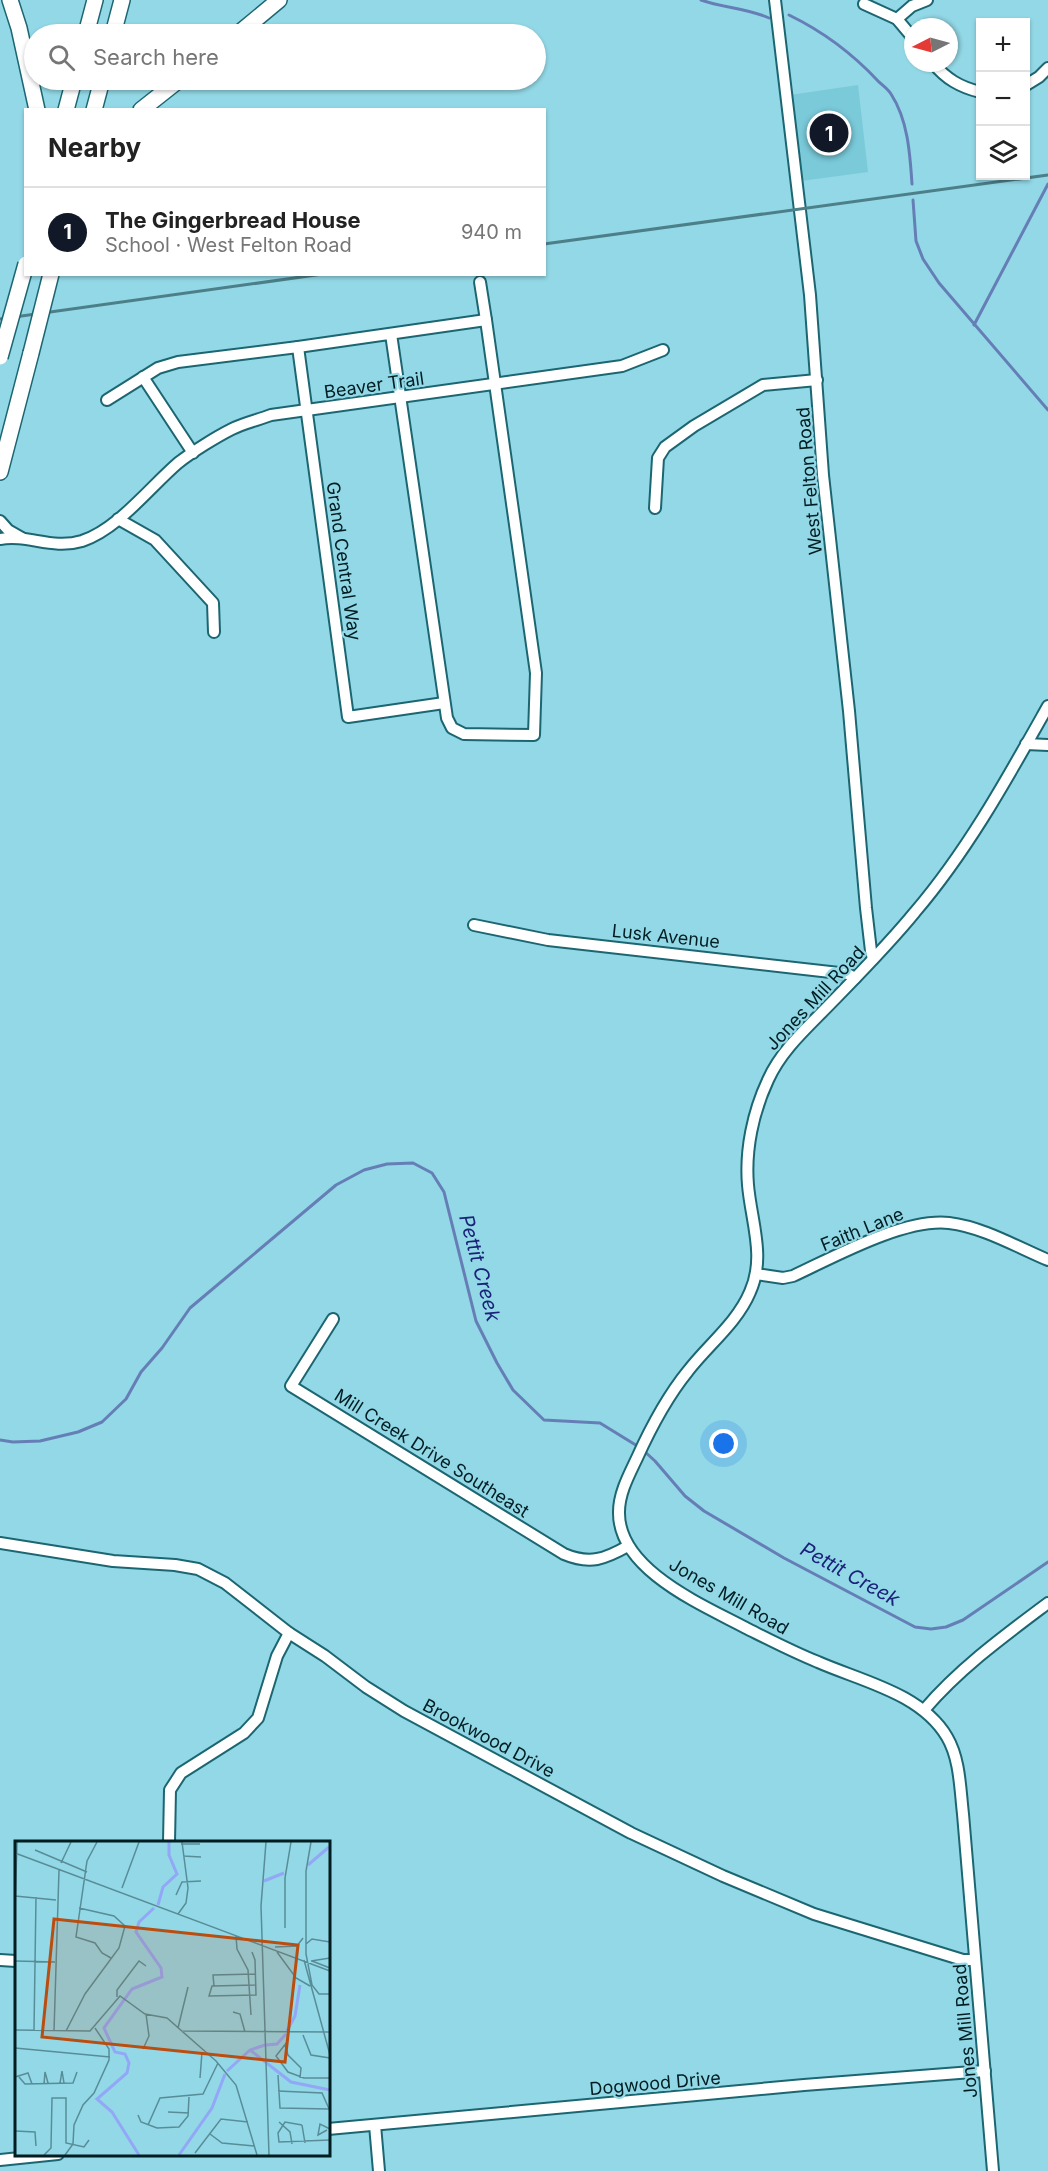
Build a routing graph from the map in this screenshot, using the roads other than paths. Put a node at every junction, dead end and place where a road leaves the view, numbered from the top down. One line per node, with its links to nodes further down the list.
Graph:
1 (10, 0): 13 (highway)
2 (95, 0): 9 (highway)
3 (123, 0): 10 (highway)
4 (279, 0): 11 (highway)
5 (774, 0): 35 (street, West Felton Road)
6 (927, 0): 8 (street)
7 (864, 4): 8 (street)
8 (897, 19): 12 (street)
9 (89, 24)
10 (116, 24)
11 (250, 24)
12 (904, 27)
13 (24, 51)
14 (1048, 68): 16 (street)
15 (940, 72): 21 (street)
16 (1030, 83)
17 (33, 90): 22 (highway)
18 (71, 90): 23 (highway)
19 (99, 90): 24 (highway)
20 (166, 90): 25 (highway)
21 (976, 91)
22 (37, 108)
23 (67, 108)
24 (95, 108)
25 (144, 108)
26 (24, 271): 33 (highway, bridge)
27 (50, 276): 41 (highway, bridge)
28 (480, 282): 29 (street)
29 (486, 320): 30 (street); 36 (street)
30 (391, 334): 31 (street); 37 (street)
31 (298, 347): 34 (street); 39 (street, Grand Central Way)
32 (663, 350): 36 (street, Beaver Trail)
33 (0, 357)
34 (143, 377): 38 (street); 40 (street)
35 (817, 380): 42 (street); 53 (street, West Felton Road)
36 (496, 384): 37 (street, Beaver Trail); 48 (street)
37 (400, 398): 39 (street, Beaver Trail); 48 (street)
38 (107, 400)
39 (306, 411): 40 (street, Beaver Trail); 48 (street, Grand Central Way)
40 (193, 453): 43 (street, Beaver Trail)
41 (0, 472)
42 (655, 508)
43 (118, 519): 45 (street, Beaver Trail); 47 (street)
44 (0, 521): 45 (street, Beaver Trail)
45 (22, 538): 46 (street, Beaver Trail)
46 (0, 539)
47 (214, 632)
48 (444, 703)
49 (1048, 706): 50 (street, Jones Mill Road)
50 (1026, 744): 51 (street); 53 (street, Jones Mill Road)
51 (1048, 745)
52 (474, 925): 54 (street, Lusk Avenue)
53 (873, 959): 54 (street, Jones Mill Road)
54 (855, 978): 56 (street, Jones Mill Road)
55 (1048, 1260): 56 (street, Faith Lane)
56 (756, 1274): 59 (street, Jones Mill Road)
57 (333, 1319): 59 (street, Mill Creek Drive Southeast)
58 (0, 1543): 61 (street, Brookwood Drive)
59 (628, 1546): 62 (street, Jones Mill Road)
60 (1048, 1603): 62 (street)
61 (288, 1633): 63 (street); 65 (street, Brookwood Drive)
62 (924, 1710): 65 (street, Jones Mill Road)
63 (169, 1841)
64 (0, 1960): 66 (street)
65 (975, 1960): 67 (street, Jones Mill Road)
66 (15, 1961)
67 (985, 2072): 68 (street, Dogwood Drive); 73 (street, Jones Mill Road)
68 (375, 2125): 69 (street, Dogwood Drive); 72 (street)
69 (330, 2129)
70 (39, 2156): 71 (street)
71 (0, 2160)
72 (379, 2171)
73 (993, 2171)

